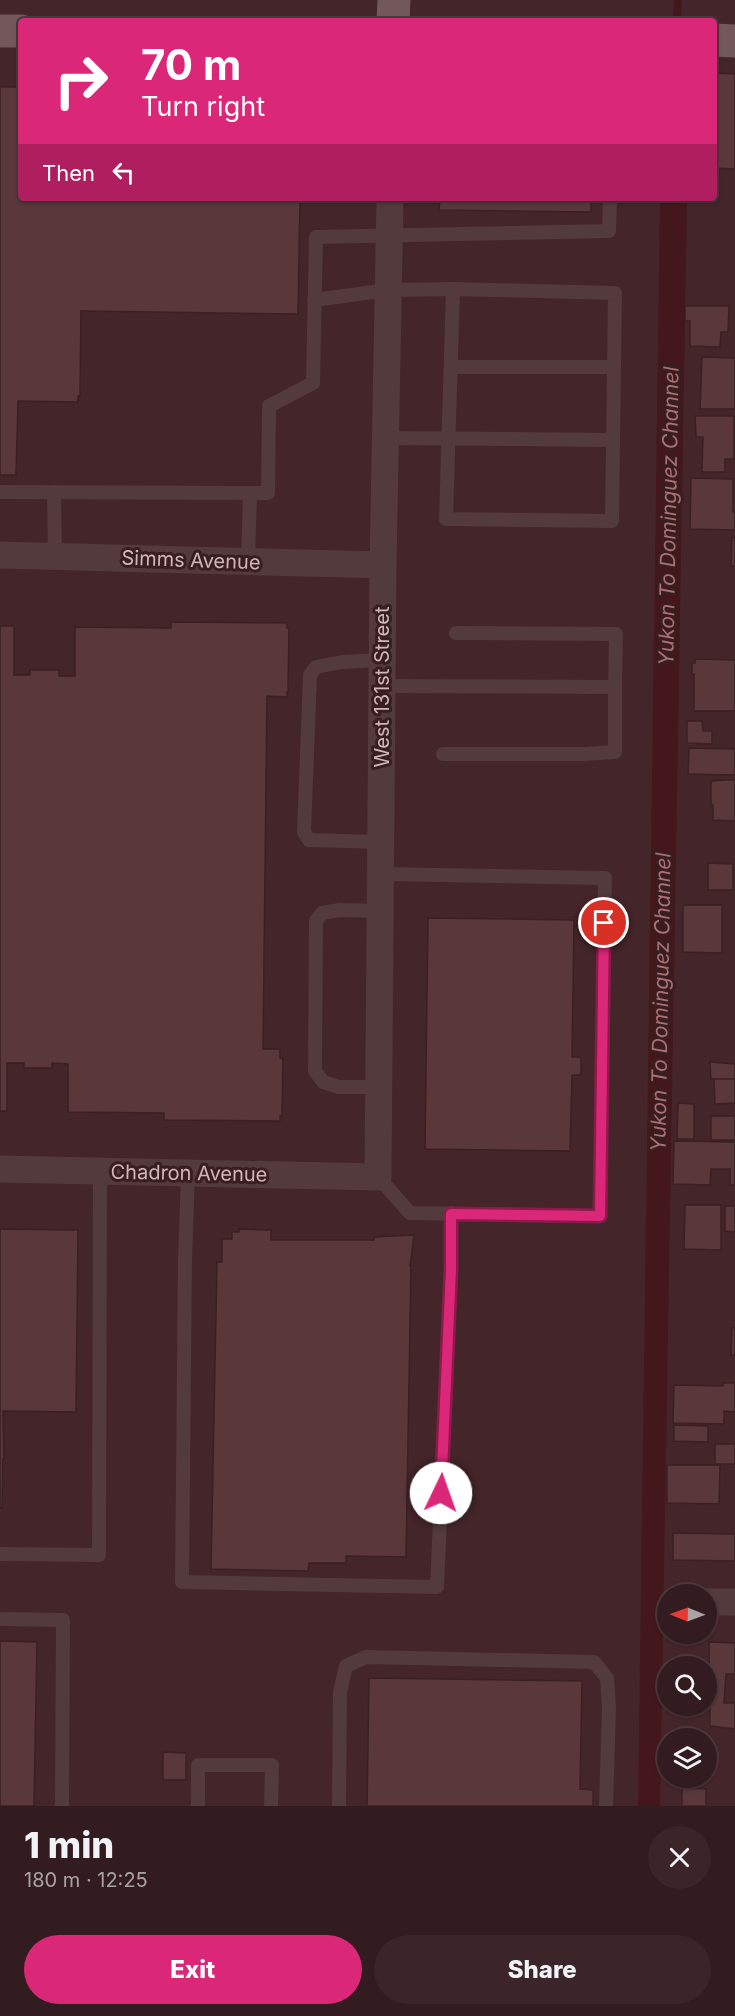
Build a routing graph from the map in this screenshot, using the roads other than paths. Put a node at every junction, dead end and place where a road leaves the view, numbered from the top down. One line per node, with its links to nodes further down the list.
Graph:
1 (394, 0): 2 (main road)
2 (393, 18)
3 (0, 31): 4 (main road)
4 (18, 31)
5 (717, 40): 6 (main road)
6 (735, 40)
7 (390, 201): 9 (street, West 131st Street)
8 (610, 201): 9 (lane)
9 (389, 236): 11 (street, West 131st Street); 12 (lane)
10 (453, 289): 11 (lane); 13 (lane); 14 (lane)
11 (388, 290): 12 (lane); 15 (street, West 131st Street)
12 (314, 300): 20 (lane)
13 (451, 367): 14 (lane); 16 (lane)
14 (614, 367): 17 (lane)
15 (385, 438): 16 (lane); 24 (street, West 131st Street)
16 (449, 439): 17 (lane); 17 (lane)
17 (612, 440)
18 (0, 492): 19 (lane)
19 (54, 492): 20 (lane); 22 (lane)
20 (250, 493): 23 (lane)
21 (0, 555): 22 (street, Simms Avenue)
22 (55, 556): 23 (street, Simms Avenue)
23 (248, 562): 24 (street, Simms Avenue)
24 (382, 565): 26 (street, West 131st Street)
25 (456, 633): 27 (lane)
26 (382, 673): 27 (lane); 29 (street, West 131st Street); 29 (lane)
27 (615, 687): 28 (lane)
28 (443, 754)
29 (380, 842): 30 (street, West 131st Street)
30 (380, 874): 31 (street, West 131st Street); 37 (lane)
31 (380, 911): 32 (street, West 131st Street); 32 (lane)
32 (379, 1087): 36 (street, West 131st Street)
33 (0, 1169): 34 (street, Chadron Avenue)
34 (100, 1171): 35 (street, Chadron Avenue); 38 (lane)
35 (188, 1173): 36 (street, Chadron Avenue); 37 (lane)
36 (378, 1177): 37 (lane)
37 (451, 1214)
38 (0, 1554)
39 (717, 1602): 40 (street)
40 (735, 1602)
41 (0, 1618): 42 (lane)
42 (62, 1806)
43 (198, 1806): 44 (lane)
44 (271, 1806)
45 (339, 1806): 46 (lane)
46 (606, 1806)

